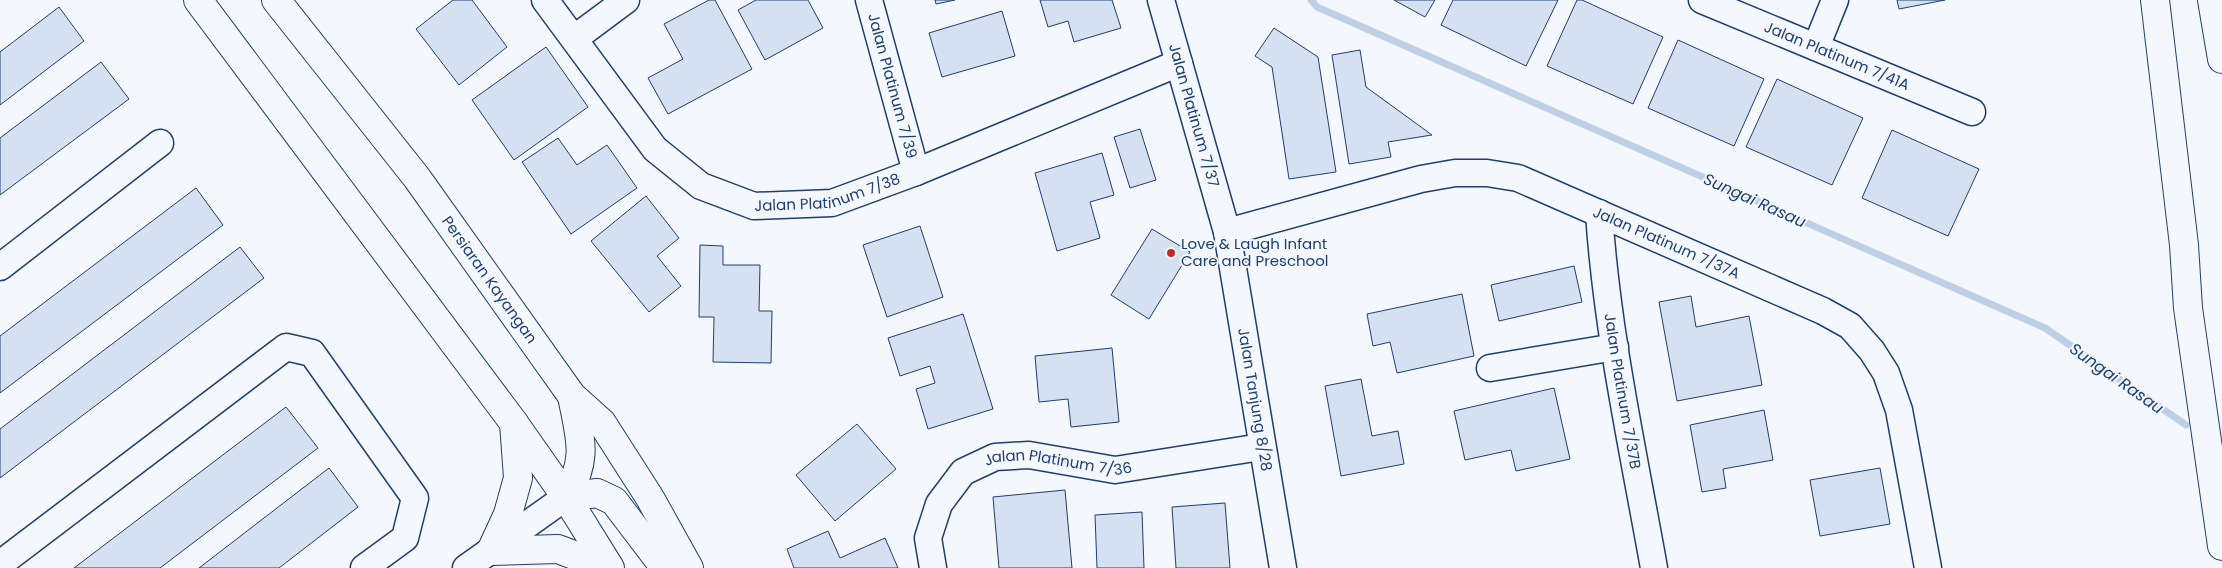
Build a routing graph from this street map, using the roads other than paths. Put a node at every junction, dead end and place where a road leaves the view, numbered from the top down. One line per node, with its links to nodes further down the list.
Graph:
1 (198, 0): 24 (main road)
2 (276, 0): 23 (main road, Persiaran Kayangan)
3 (545, 0): 11 (street, Jalan Platinum 7/38)
4 (626, 0): 11 (street)
5 (869, 0): 17 (street, Jalan Platinum 7/39)
6 (1162, 0): 14 (street, Jalan Platinum 7/37)
7 (1702, 0): 12 (street, Jalan Platinum 7/41A)
8 (1835, 0): 12 (street)
9 (2156, 0): 27 (main road)
10 (2212, 0): 13 (main road)
11 (575, 38): 17 (street, Jalan Platinum 7/38)
12 (1816, 47): 15 (street, Jalan Platinum 7/41A)
13 (2222, 59)
14 (1179, 63): 17 (street, Jalan Platinum 7/38); 19 (street, Jalan Platinum 7/37)
15 (1972, 112)
16 (160, 143): 20 (street)
17 (916, 172)
18 (1599, 213): 19 (street, Jalan Platinum 7/37A); 21 (street, Jalan Platinum 7/37B); 39 (street, Jalan Platinum 7/37A)
19 (1227, 232): 25 (street, Jalan Tanjung 8/28)
20 (0, 268)
21 (1614, 347): 22 (street); 38 (street, Jalan Platinum 7/37B)
22 (1490, 368)
23 (572, 396): 26 (main road); 35 (main road, Persiaran Kayangan)
24 (514, 423): 26 (main road); 28 (main road)
25 (1261, 448): 36 (street, Jalan Platinum 7/36); 37 (street, Jalan Tanjung 8/28)
26 (566, 497): 28 (street); 33 (main road); 34 (main road)
27 (2222, 546)
28 (491, 551): 32 (street); 33 (main road)
29 (0, 563): 30 (street); 31 (street)
30 (4, 568)
31 (364, 568)
32 (466, 568)
33 (609, 568)
34 (665, 568)
35 (689, 568)
36 (933, 568)
37 (1283, 568)
38 (1654, 568)
39 (1928, 568)

